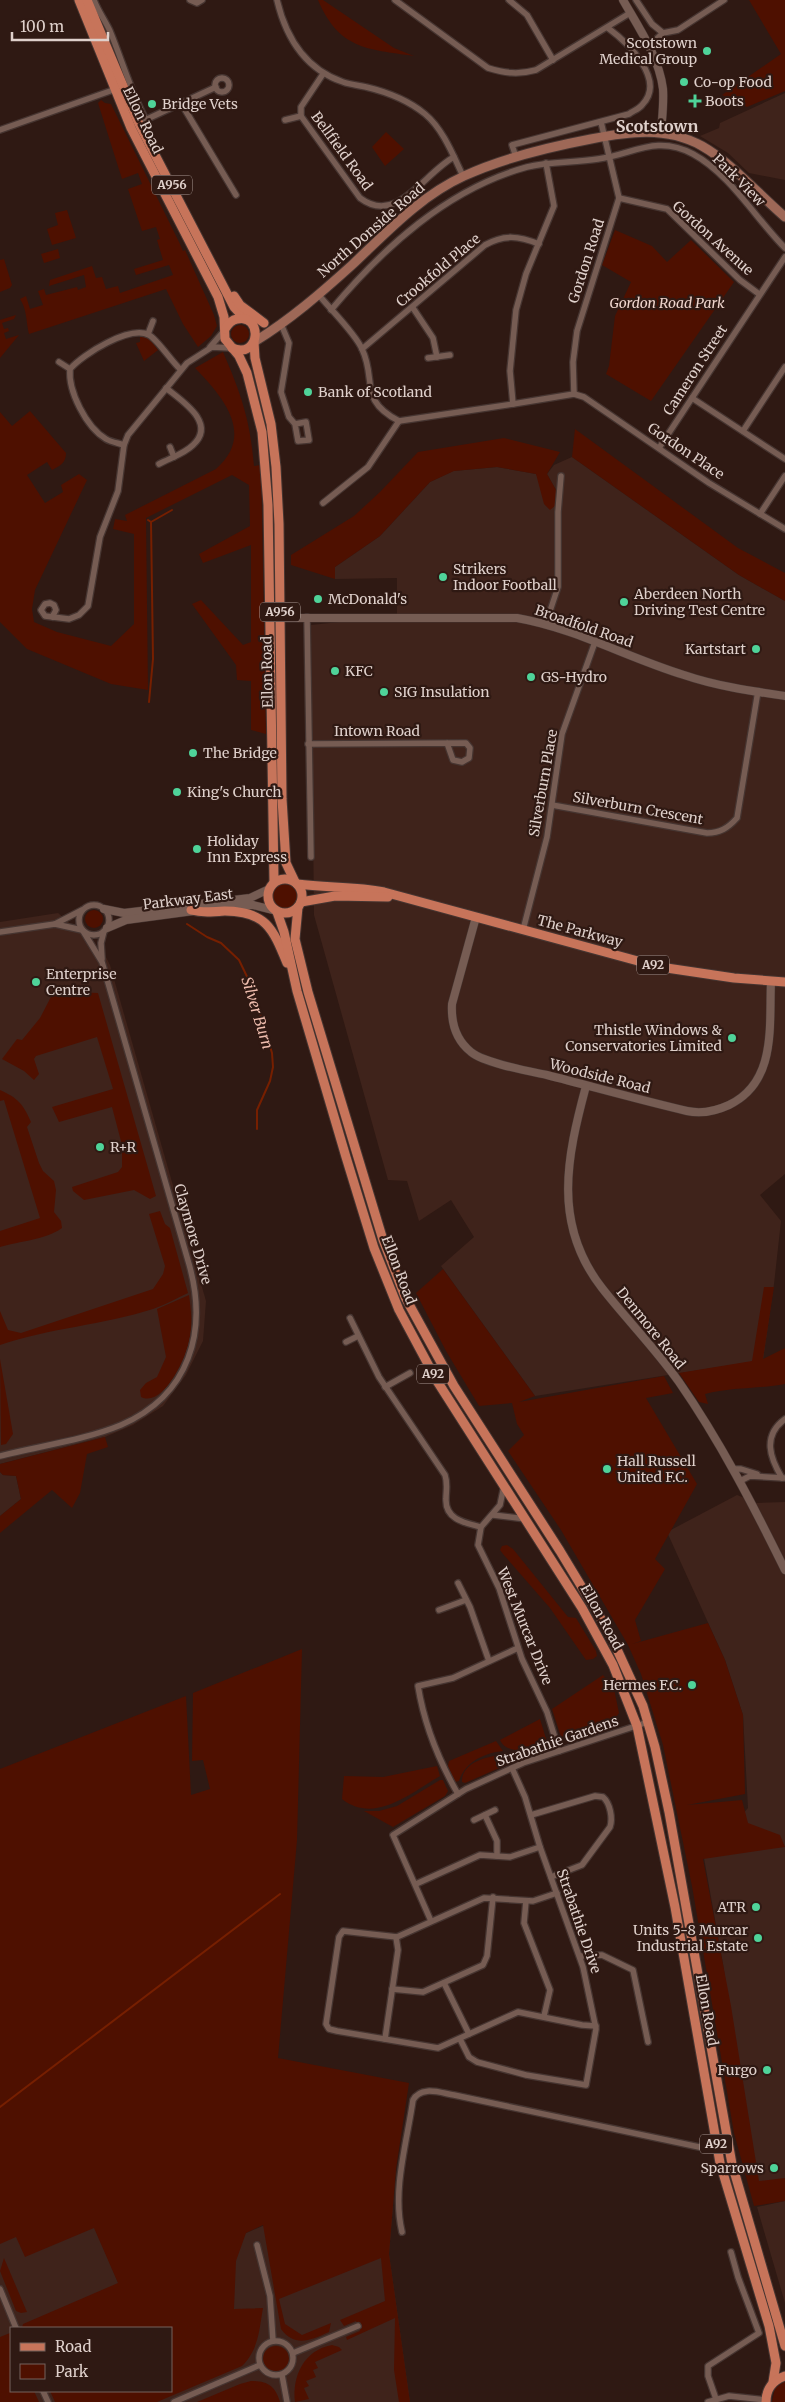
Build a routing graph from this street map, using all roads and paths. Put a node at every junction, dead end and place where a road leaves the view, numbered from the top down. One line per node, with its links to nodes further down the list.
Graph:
1 (79, 0): 19 (main road, Ellon Road / A956)
2 (87, 0): 24 (main road, Ellon Road / A956)
3 (94, 0): 24 (street, Ellon Road)
4 (190, 0): 5 (street)
5 (202, 0)
6 (277, 0): 17 (street)
7 (395, 0): 16 (street)
8 (509, 0): 16 (street)
9 (622, 0): 12 (street)
10 (636, 0): 14 (street)
11 (724, 0): 14 (street)
12 (630, 14): 13 (street); 15 (street)
13 (608, 28): 16 (street); 23 (street)
14 (663, 33): 15 (street)
15 (649, 46): 26 (street)
16 (553, 60)
17 (323, 74): 21 (street, Bellfield Road); 32 (street)
18 (216, 87): 20 (street)
19 (114, 90): 24 (main road, Ellon Road / A956); 25 (street)
20 (181, 103): 24 (street); 30 (street)
21 (301, 116): 22 (street); 32 (street, Bellfield Road)
22 (285, 120)
23 (601, 122): 27 (street); 33 (street)
24 (139, 124): 40 (main road, Ellon Road / A956); 51 (main road, Ellon Road / A956)
25 (0, 130)
26 (661, 133): 27 (main road, North Donside Road); 38 (main road, North Donside Road)
27 (604, 136): 31 (street); 33 (main road, North Donside Road)
28 (214, 144): 30 (street)
29 (665, 146): 31 (street, North Donside Road); 41 (street, Park View)
30 (207, 147): 36 (street)
31 (609, 156): 34 (street, North Donside Road); 37 (street)
32 (454, 157): 35 (street)
33 (516, 157): 35 (main road, North Donside Road)
34 (546, 163): 39 (street); 46 (street, North Donside Road)
35 (463, 176): 43 (main road, North Donside Road)
36 (236, 195)
37 (619, 198): 44 (street, Gordon Avenue); 65 (street, Gordon Road)
38 (785, 217)
39 (539, 244): 45 (street, Crookfold Place); 67 (street)
40 (204, 247): 47 (main road, Ellon Road / A956); 49 (main road)
41 (785, 248)
42 (785, 257): 44 (street, Cameron Street)
43 (318, 294): 46 (street); 50 (main road, North Donside Road)
44 (760, 294): 66 (street, Cameron Street)
45 (413, 308): 56 (street, Crookfold Place); 58 (street)
46 (332, 310): 56 (street)
47 (245, 319): 49 (main road); 51 (main road); 53 (main road, A956)
48 (154, 321): 52 (street)
49 (264, 323): 50 (main road)
50 (281, 324): 53 (main road, North Donside Road); 69 (street)
51 (225, 330): 54 (street); 55 (main road, A956)
52 (148, 334): 62 (street); 63 (street)
53 (254, 342): 55 (main road); 84 (main road, Ellon Road / A956)
54 (209, 348): 55 (street); 63 (street)
55 (232, 348): 94 (main road, Ellon Road / A956)
56 (362, 349): 68 (street)
57 (450, 355): 58 (street)
58 (437, 357): 59 (street)
59 (428, 358)
60 (60, 362): 62 (street)
61 (785, 367): 70 (street)
62 (70, 368): 71 (street)
63 (180, 369): 64 (street)
64 (166, 388): 71 (street); 74 (street)
65 (574, 394): 67 (street); 73 (street, Gordon Place)
66 (692, 398): 70 (street); 73 (street, Cameron Street)
67 (513, 404): 68 (street)
68 (400, 421): 79 (street)
69 (295, 424)
70 (744, 432): 75 (street)
71 (124, 445): 82 (street)
72 (170, 447): 74 (street)
73 (659, 448): 80 (street, Gordon Place)
74 (174, 457): 76 (street)
75 (785, 458)
76 (159, 464)
77 (561, 476): 85 (street)
78 (785, 476): 80 (street)
79 (324, 499)
80 (760, 514): 81 (street, Gordon Place)
81 (785, 529)
82 (52, 616)
83 (307, 617): 84 (street, Broadfold Road); 85 (street, Broadfold Road); 90 (street)
84 (280, 618): 93 (main road, Ellon Road / A956)
85 (546, 623): 86 (street, Broadfold Road)
86 (595, 642): 87 (street, Broadfold Road); 91 (street, Silverburn Place)
87 (758, 692): 88 (street, Broadfold Road); 91 (street, Silverburn Crescent)
88 (785, 696)
89 (446, 743): 89 (street, Intown Road); 90 (street, Intown Road)
90 (308, 744): 92 (street)
91 (552, 805): 105 (street, Silverburn Place)
92 (311, 857)
93 (296, 883): 94 (main road, A92); 95 (main road, The Parkway / A92); 96 (main road, A92)
94 (271, 886): 97 (street, Parkway East); 100 (main road, A92)
95 (400, 898): 96 (main road, The Parkway / A92); 101 (main road, The Parkway / A92)
96 (300, 905): 100 (main road, A92); 133 (main road, Ellon Road / A92)
97 (104, 909): 98 (street); 103 (street)
98 (82, 910): 102 (street); 104 (street)
99 (190, 910): 100 (street, Parkway East); 103 (street, Parkway East); 110 (main road)
100 (275, 911): 110 (main road, Ellon Road / A92)
101 (476, 917): 105 (main road, The Parkway / A92); 111 (street, Woodside Road)
102 (55, 924): 104 (street); 106 (street)
103 (105, 929): 104 (street); 107 (street, Claymore Drive)
104 (83, 930): 107 (street, Claymore Drive)
105 (523, 930): 108 (main road, The Parkway / A92)
106 (0, 932)
107 (102, 962): 118 (street, Claymore Drive)
108 (771, 981): 109 (main road, The Parkway / A92); 111 (street, Woodside Road)
109 (785, 982)
110 (297, 991): 123 (main road, Ellon Road / A92)
111 (586, 1086): 119 (street, Denmore Road)
112 (350, 1318): 113 (street)
113 (358, 1336): 114 (street); 116 (street)
114 (346, 1342)
115 (410, 1373): 116 (street)
116 (385, 1386): 126 (street)
117 (785, 1419): 121 (street)
118 (0, 1456)
119 (733, 1469): 120 (street); 122 (street, Denmore Road)
120 (763, 1477): 121 (street); 122 (street)
121 (784, 1478)
122 (740, 1481): 127 (street, Denmore Road)
123 (504, 1486): 124 (street); 125 (main road, Ellon Road / A92)
124 (494, 1516): 125 (street); 126 (street)
125 (526, 1519): 134 (main road, Ellon Road / A92)
126 (481, 1527): 131 (street, West Murcar Drive)
127 (785, 1570)
128 (458, 1583): 129 (street)
129 (466, 1600): 130 (street); 132 (street)
130 (439, 1610)
131 (518, 1648): 132 (street); 135 (street, West Murcar Drive)
132 (489, 1661): 137 (street)
133 (648, 1722): 134 (street, Strabathie Gardens); 168 (main road, Ellon Road / A92)
134 (637, 1726): 135 (street, Strabathie Gardens); 160 (main road, Ellon Road / A92)
135 (559, 1751): 136 (street, Strabathie Gardens)
136 (512, 1768): 137 (street, Strabathie Gardens); 140 (street, Strabathie Drive)
137 (458, 1794): 145 (street, Strabathie Gardens)
138 (494, 1810): 139 (street)
139 (485, 1815): 141 (street); 143 (street)
140 (531, 1815): 142 (street, Strabathie Drive); 144 (street)
141 (474, 1820)
142 (540, 1847): 143 (street); 144 (street, Strabathie Drive)
143 (497, 1856): 145 (street)
144 (551, 1877): 146 (street, Strabathie Drive)
145 (416, 1884): 149 (street, Strabathie Gardens)
146 (557, 1893): 148 (street); 151 (street, Strabathie Drive)
147 (493, 1897): 148 (street); 149 (street); 152 (street)
148 (526, 1901): 154 (street)
149 (431, 1921): 150 (street)
150 (396, 1937): 153 (street); 157 (street)
151 (581, 1956): 155 (street, Strabathie Drive); 159 (street)
152 (444, 1983): 153 (street); 156 (street)
153 (392, 1989): 157 (street)
154 (544, 2016): 155 (street); 156 (street)
155 (596, 2026): 158 (street, Strabathie Drive)
156 (469, 2034): 158 (street)
157 (385, 2039): 158 (street)
158 (460, 2039)
159 (648, 2042)
160 (718, 2151): 161 (street); 173 (main road, Ellon Road / A92)
161 (402, 2232)
162 (257, 2244): 167 (street)
163 (730, 2252): 174 (street)
164 (0, 2289): 166 (street)
165 (358, 2326): 169 (street)
166 (16, 2327)
167 (273, 2341): 169 (street); 170 (street)
168 (785, 2346)
169 (293, 2353): 171 (street)
170 (260, 2365): 171 (street); 176 (street)
171 (282, 2375): 177 (street)
172 (785, 2376): 173 (main road)
173 (773, 2382): 175 (main road, A92)
174 (716, 2399): 175 (street); 178 (street)
175 (766, 2401)
176 (174, 2402)
177 (288, 2402)
178 (708, 2402)

